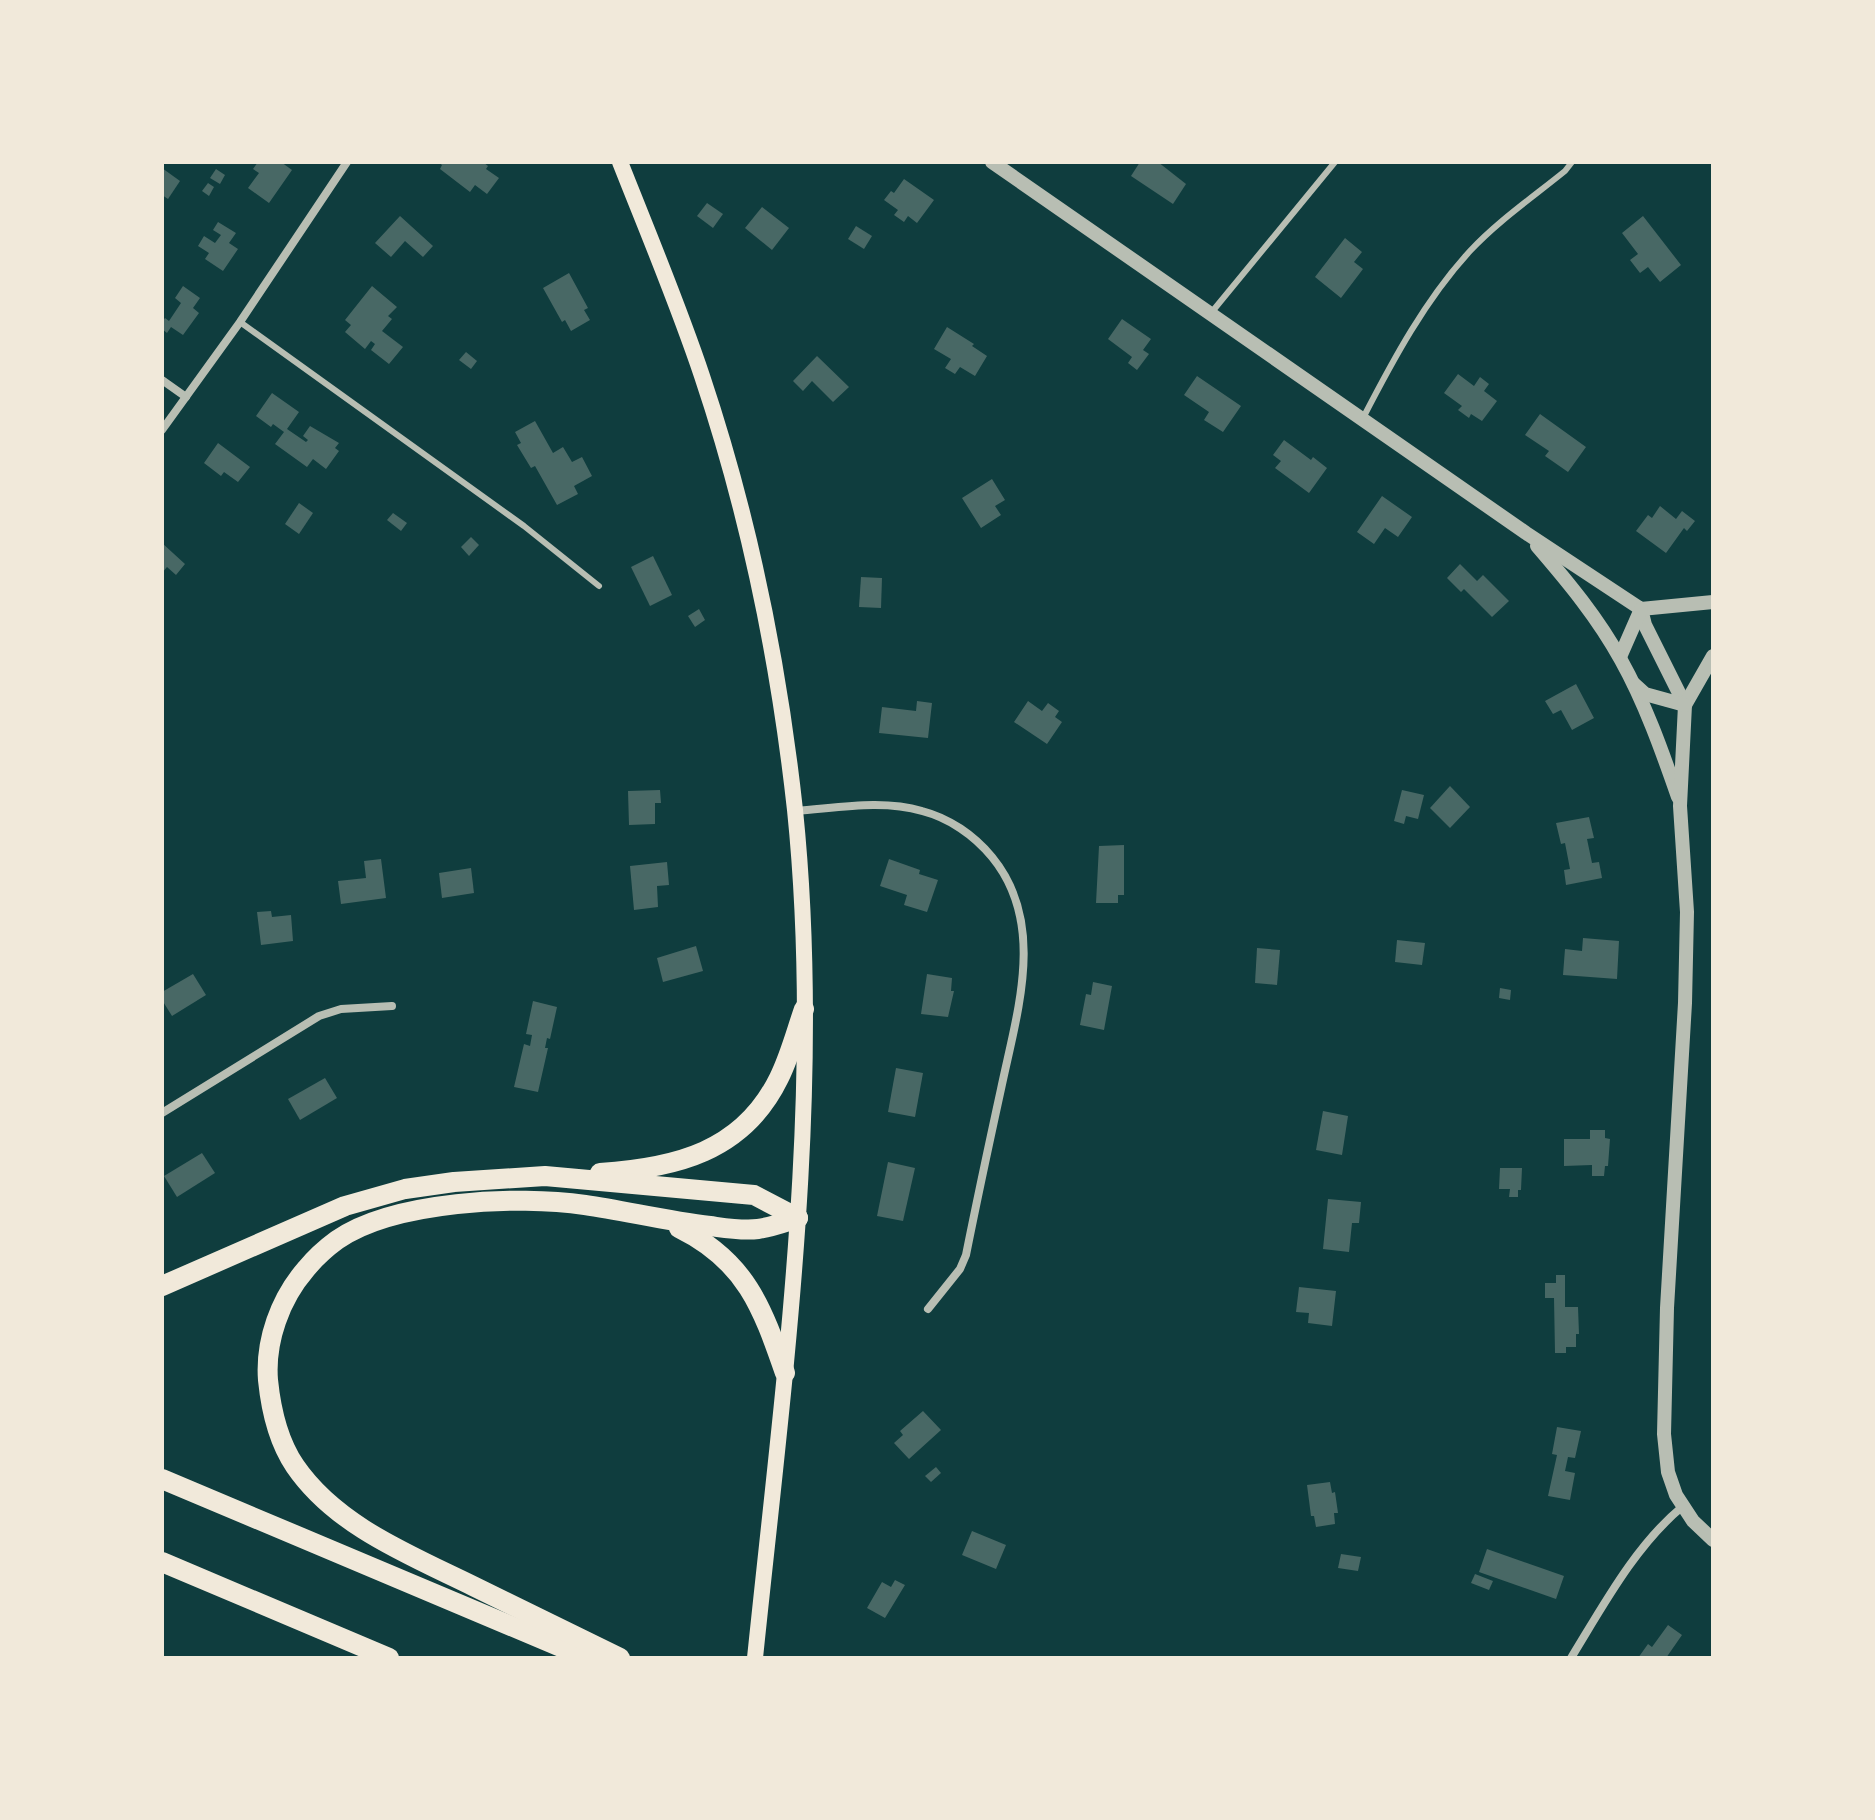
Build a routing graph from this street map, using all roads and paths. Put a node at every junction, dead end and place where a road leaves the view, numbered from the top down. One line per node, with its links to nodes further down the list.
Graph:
1 (347, 162): 7 (street)
2 (620, 162): 21 (main road)
3 (992, 162): 6 (street)
4 (1335, 162): 6 (lane)
5 (1572, 162): 10 (lane)
6 (1211, 313): 10 (street)
7 (240, 322): 9 (street); 13 (lane)
8 (162, 380): 9 (street)
9 (186, 397): 11 (street)
10 (1363, 418): 12 (street)
11 (162, 430)
12 (1526, 533): 15 (street); 17 (street)
13 (599, 586)
14 (1713, 602): 15 (street)
15 (1641, 609): 17 (street); 19 (street)
16 (1713, 656): 19 (street)
17 (1620, 657): 18 (street)
18 (1634, 684): 19 (street); 20 (street)
19 (1685, 705): 20 (street)
20 (1680, 806): 32 (street)
21 (795, 811): 23 (main road); 29 (street)
22 (392, 1006): 24 (street)
23 (804, 1009): 25 (highway); 26 (main road)
24 (162, 1113)
25 (545, 1176): 26 (highway); 28 (highway)
26 (798, 1218): 27 (highway); 30 (main road)
27 (665, 1220): 30 (highway); 37 (highway)
28 (162, 1286)
29 (928, 1309)
30 (785, 1373): 38 (main road)
31 (162, 1479): 36 (highway)
32 (1682, 1507): 33 (street); 39 (street)
33 (1713, 1540)
34 (162, 1562): 35 (highway)
35 (389, 1658)
36 (587, 1658)
37 (620, 1658)
38 (755, 1658)
39 (1571, 1658)

